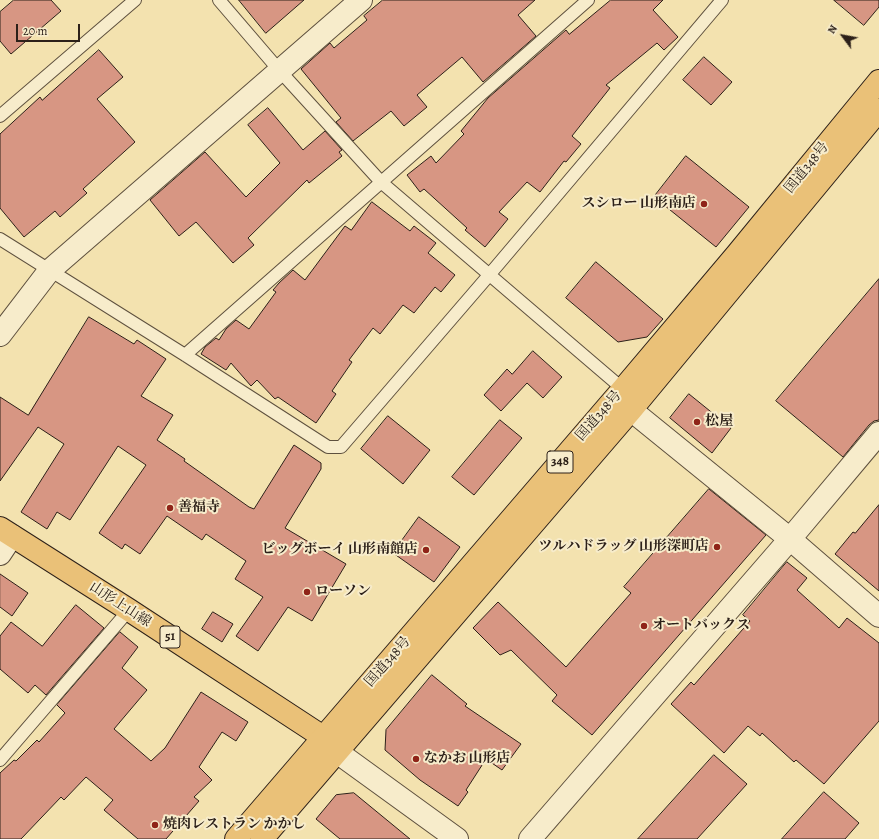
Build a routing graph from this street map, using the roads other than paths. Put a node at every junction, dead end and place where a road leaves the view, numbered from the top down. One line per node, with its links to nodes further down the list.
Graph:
1 (135, 0): 9 (lane)
2 (219, 0): 6 (lane)
3 (361, 0): 6 (street)
4 (588, 0): 10 (lane)
5 (722, 0): 13 (lane)
6 (279, 70): 10 (lane); 12 (street)
7 (879, 81): 16 (main road, 国道348号 / 348)
8 (879, 110): 17 (main road, 国道348号 / 348)
9 (0, 116)
10 (381, 182): 13 (lane); 15 (lane)
11 (0, 239): 12 (lane)
12 (50, 271): 14 (street); 15 (lane)
13 (490, 274): 15 (lane); 16 (lane)
14 (0, 335)
15 (185, 355)
16 (623, 389): 23 (main road, 国道348号 / 348)
17 (631, 410): 20 (street); 23 (main road, 国道348号 / 348)
18 (879, 433): 20 (street)
19 (4, 539): 21 (main road, 山形上山線 / 51)
20 (790, 539): 22 (street); 28 (street)
21 (129, 610): 23 (main road, 山形上山線 / 51); 24 (lane)
22 (879, 616)
23 (330, 744): 25 (main road, 国道348号 / 348); 26 (main road, 国道348号 / 348); 27 (street)
24 (0, 760)
25 (236, 839)
26 (262, 839)
27 (457, 839)
28 (530, 839)

